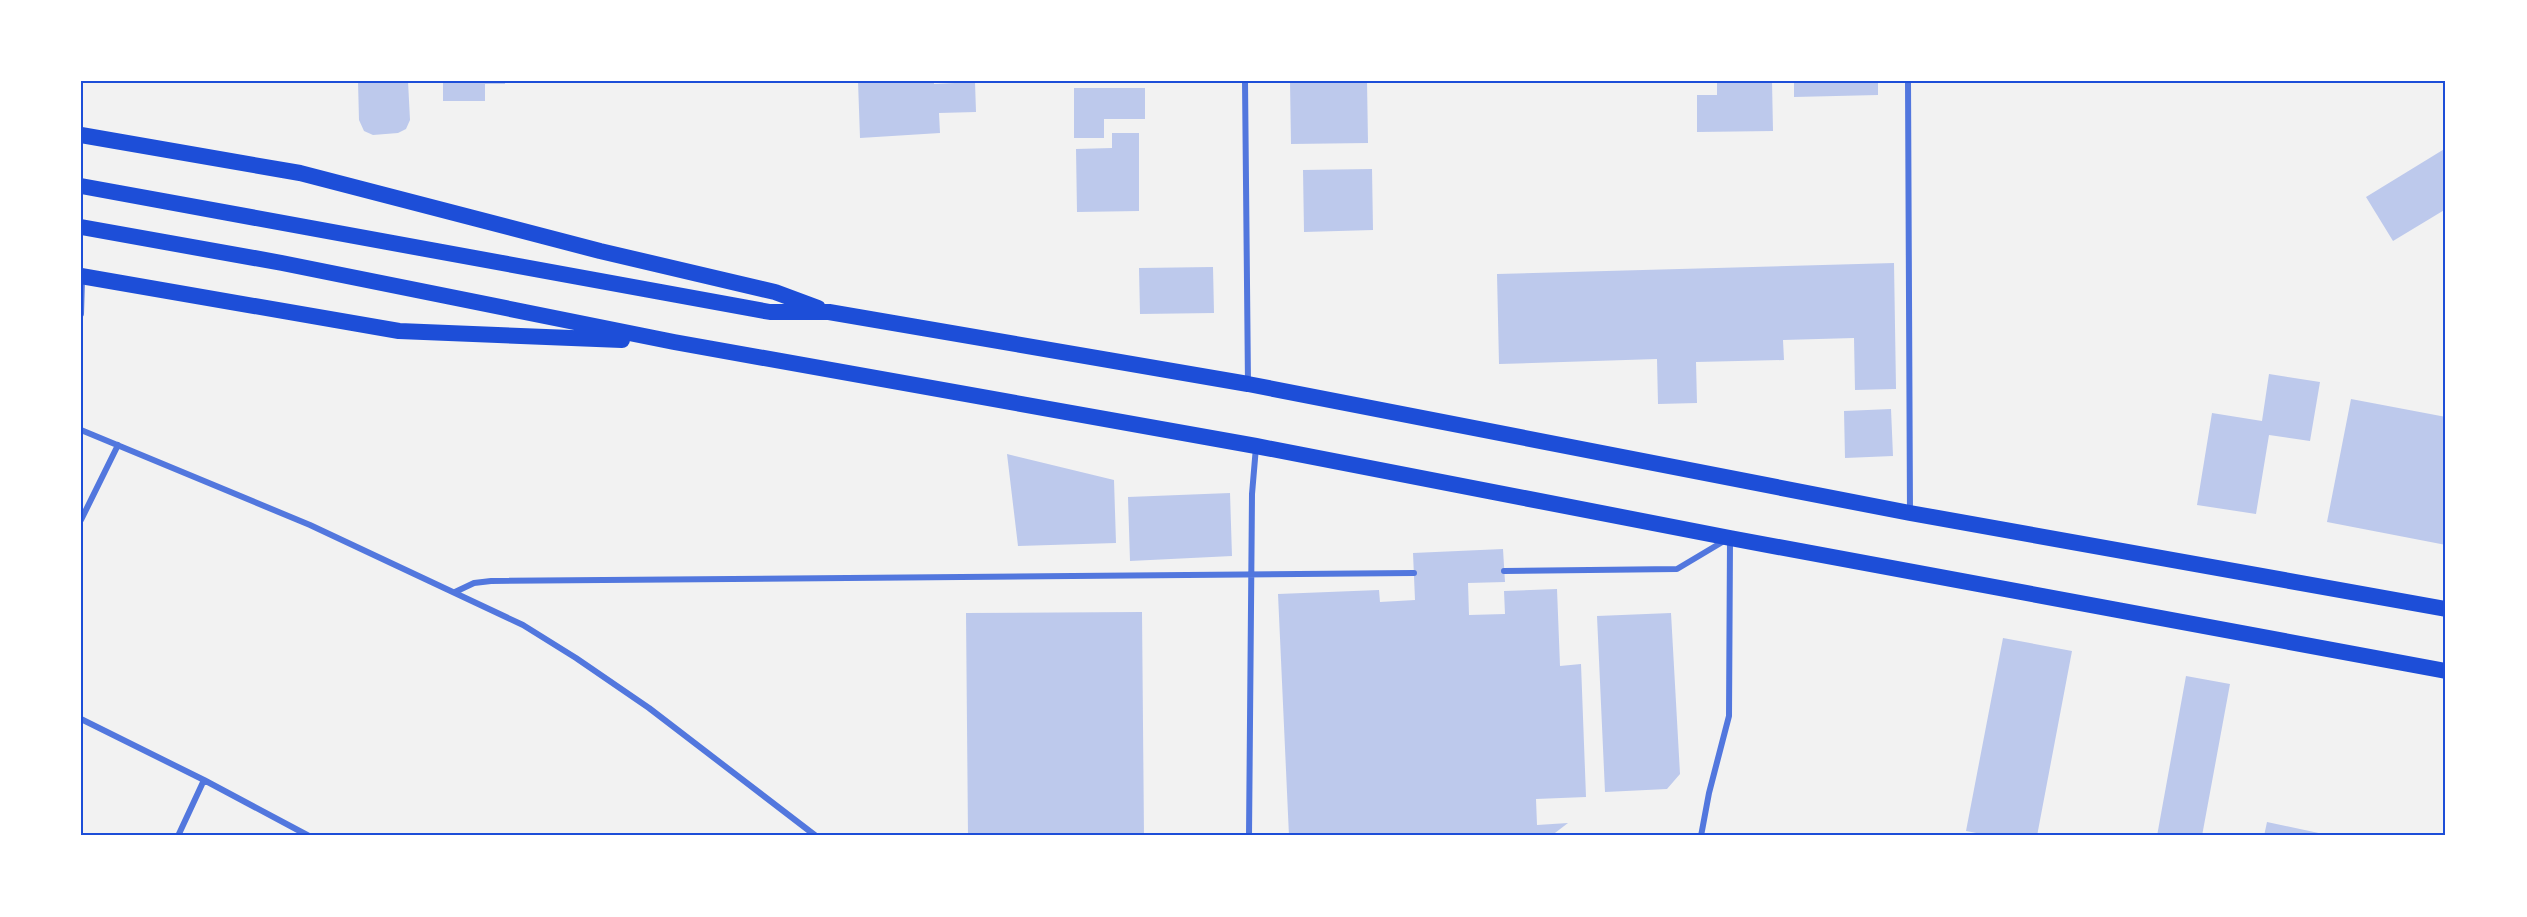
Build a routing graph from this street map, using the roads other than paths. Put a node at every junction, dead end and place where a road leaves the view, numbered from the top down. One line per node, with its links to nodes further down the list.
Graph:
1 (1245, 81): 10 (street)
2 (1908, 81): 14 (street)
3 (81, 135): 7 (highway)
4 (81, 186): 7 (highway)
5 (81, 227): 9 (highway)
6 (82, 276): 8 (street); 9 (highway)
7 (829, 312): 10 (highway)
8 (81, 314)
9 (674, 342): 13 (highway)
10 (1248, 384): 14 (highway)
11 (81, 430): 12 (street)
12 (118, 445): 15 (street); 20 (street)
13 (1256, 446): 16 (highway); 19 (street)
14 (1910, 513): 21 (highway)
15 (81, 520)
16 (1730, 538): 17 (street); 22 (highway); 30 (street)
17 (1504, 571)
18 (1413, 573): 19 (street)
19 (1251, 575): 20 (street); 29 (street)
20 (455, 592): 28 (street)
21 (2446, 609)
22 (2446, 671)
23 (81, 719): 24 (street)
24 (204, 780): 25 (street); 26 (street)
25 (299, 834): 27 (street)
26 (178, 836)
27 (309, 836)
28 (816, 836)
29 (1249, 836)
30 (1701, 836)

